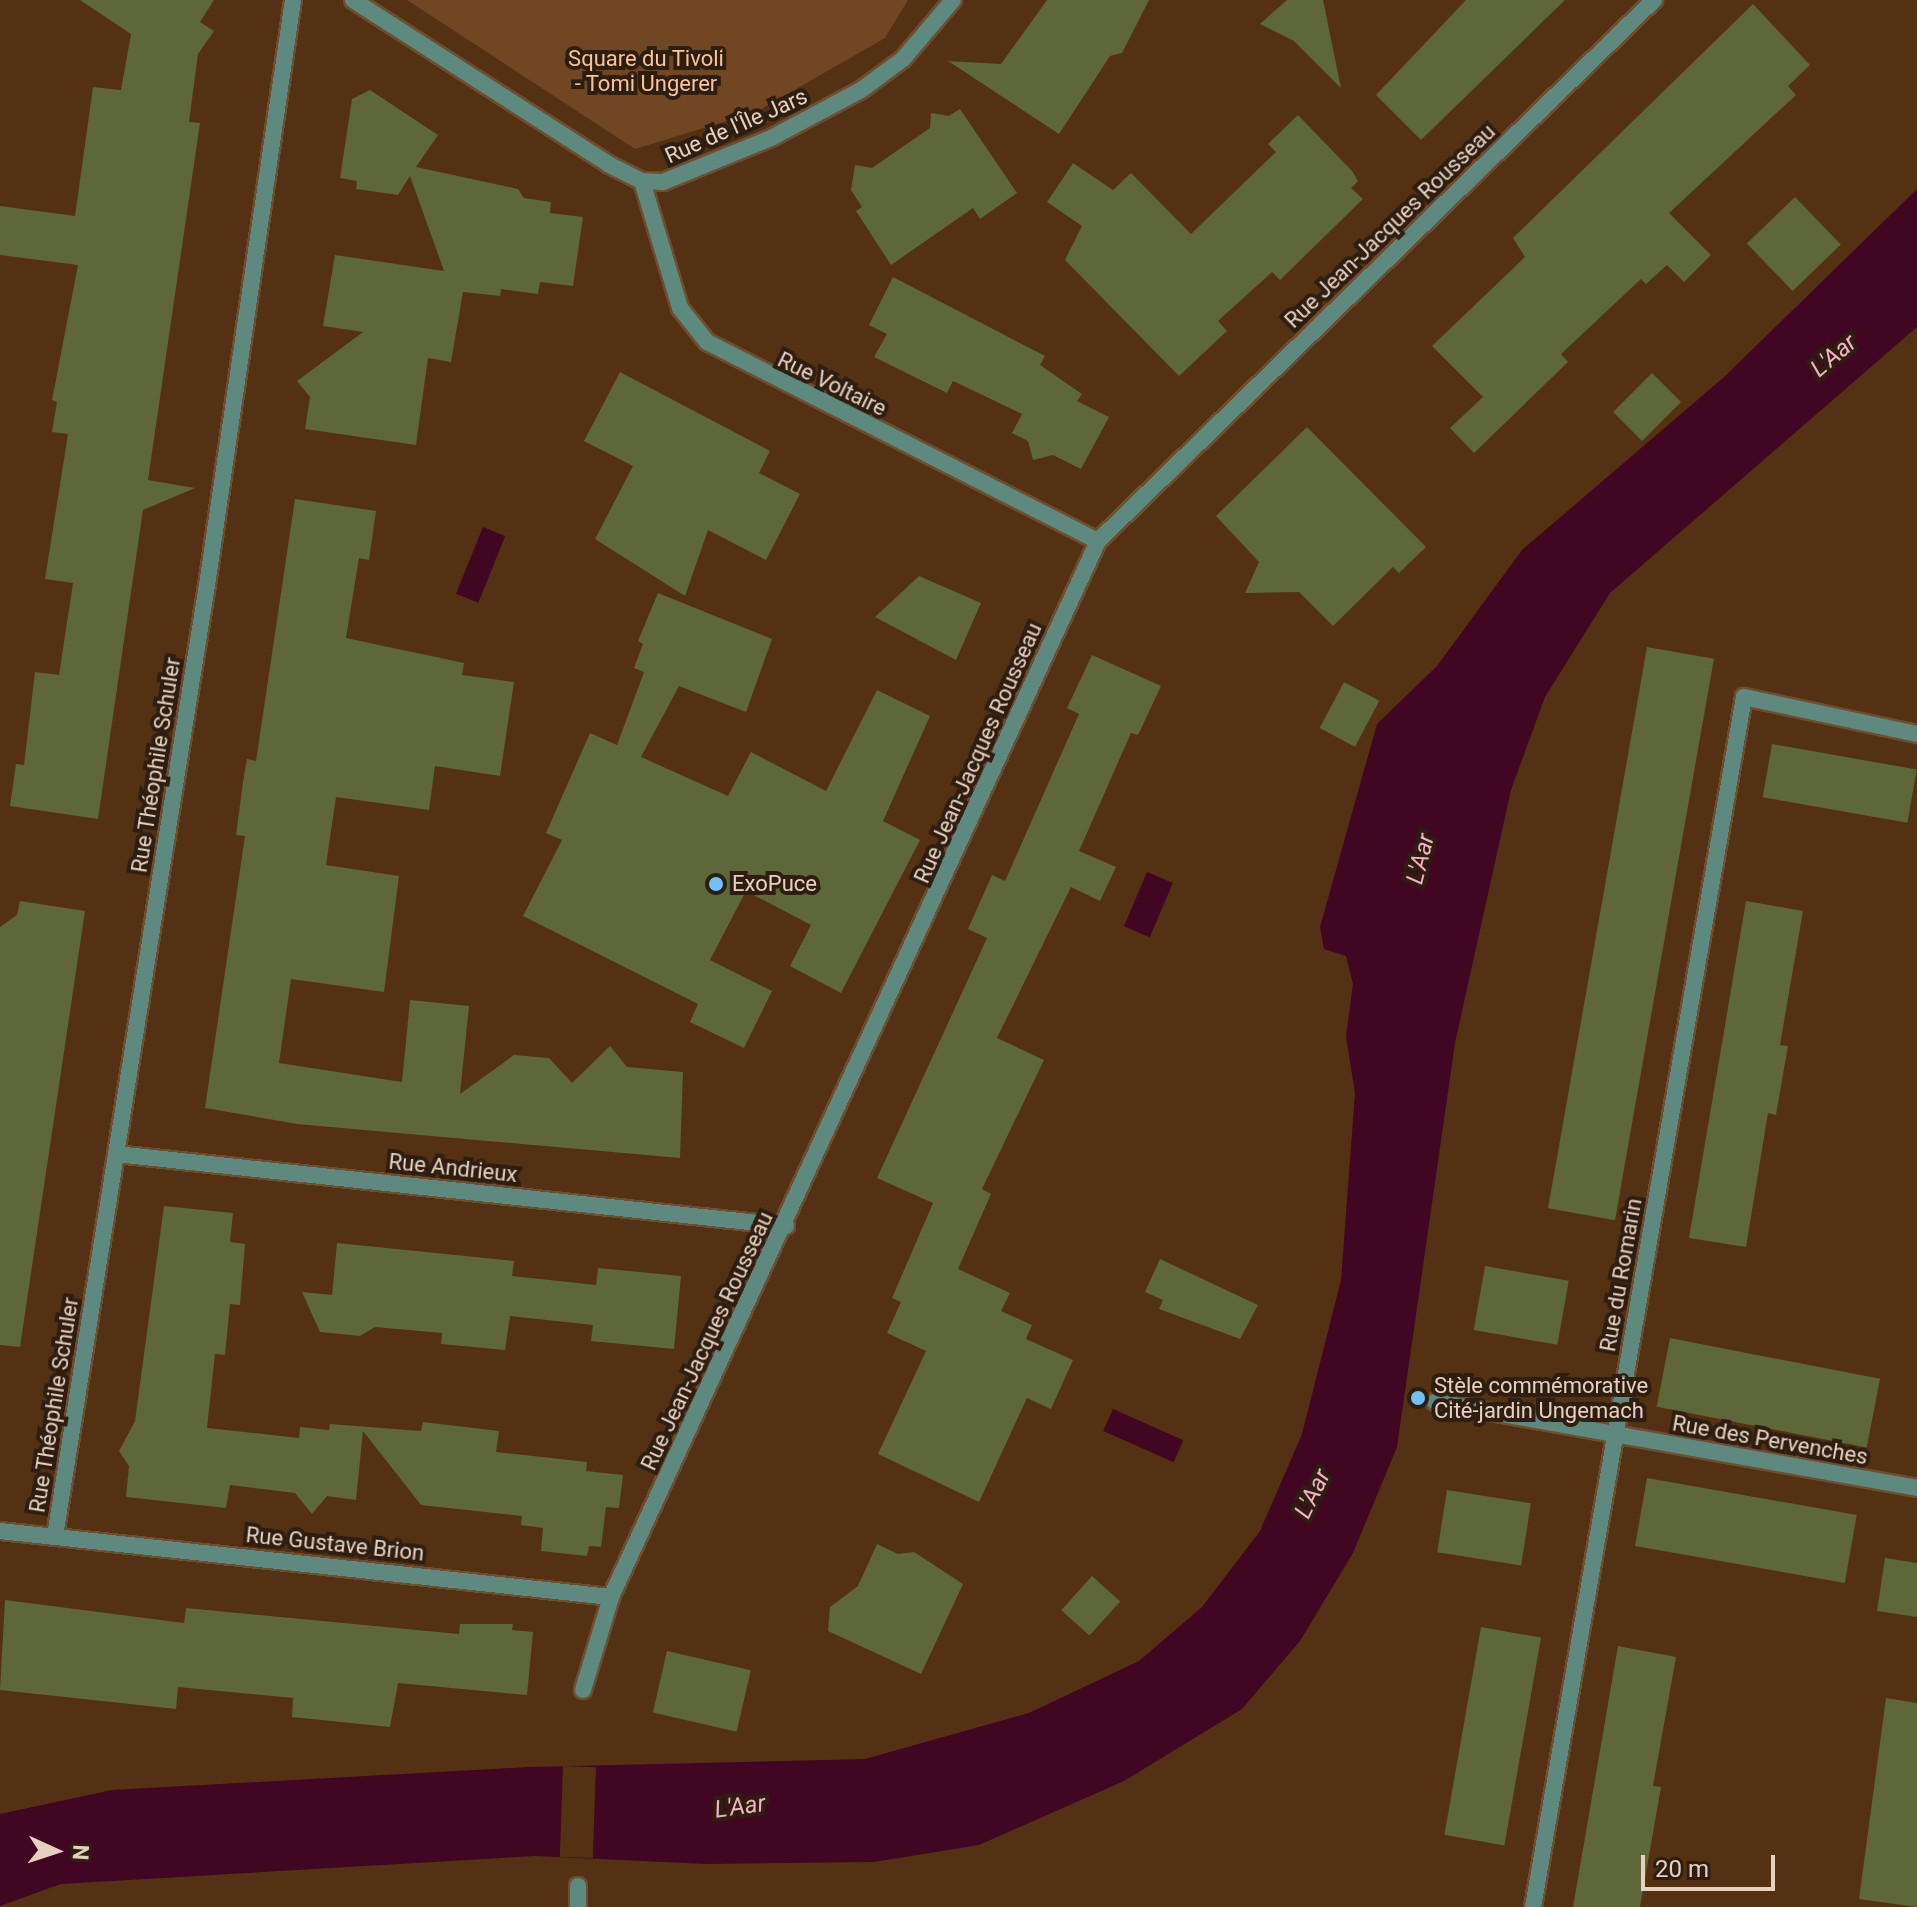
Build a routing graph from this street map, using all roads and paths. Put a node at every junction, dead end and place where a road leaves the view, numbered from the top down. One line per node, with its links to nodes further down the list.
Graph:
1 (293, 0): 8 (street, Rue Théophile Schuler)
2 (353, 0): 5 (street, Rue de l'Île Jars)
3 (953, 0): 5 (street, Rue de l'Île Jars)
4 (1654, 0): 6 (street, Rue Jean-Jacques Rousseau)
5 (642, 181): 6 (street, Rue Voltaire)
6 (1098, 541): 9 (street, Rue Jean-Jacques Rousseau)
7 (1917, 734): 11 (street, Rue du Romarin)
8 (116, 1154): 9 (street, Rue Andrieux); 14 (street, Rue Théophile Schuler)
9 (786, 1226): 15 (street, Rue Jean-Jacques Rousseau)
10 (1435, 1402): 11 (street, Rue des Pervenches)
11 (1616, 1436): 12 (street, Rue des Pervenches); 19 (street, Rue du Romarin)
12 (1917, 1488)
13 (0, 1531): 14 (street, Rue Gustave Brion)
14 (55, 1536): 15 (street, Rue Gustave Brion)
15 (611, 1597): 16 (street, Rue Jean-Jacques Rousseau)
16 (583, 1690)
17 (578, 1886): 18 (street)
18 (578, 1907)
19 (1533, 1907)

